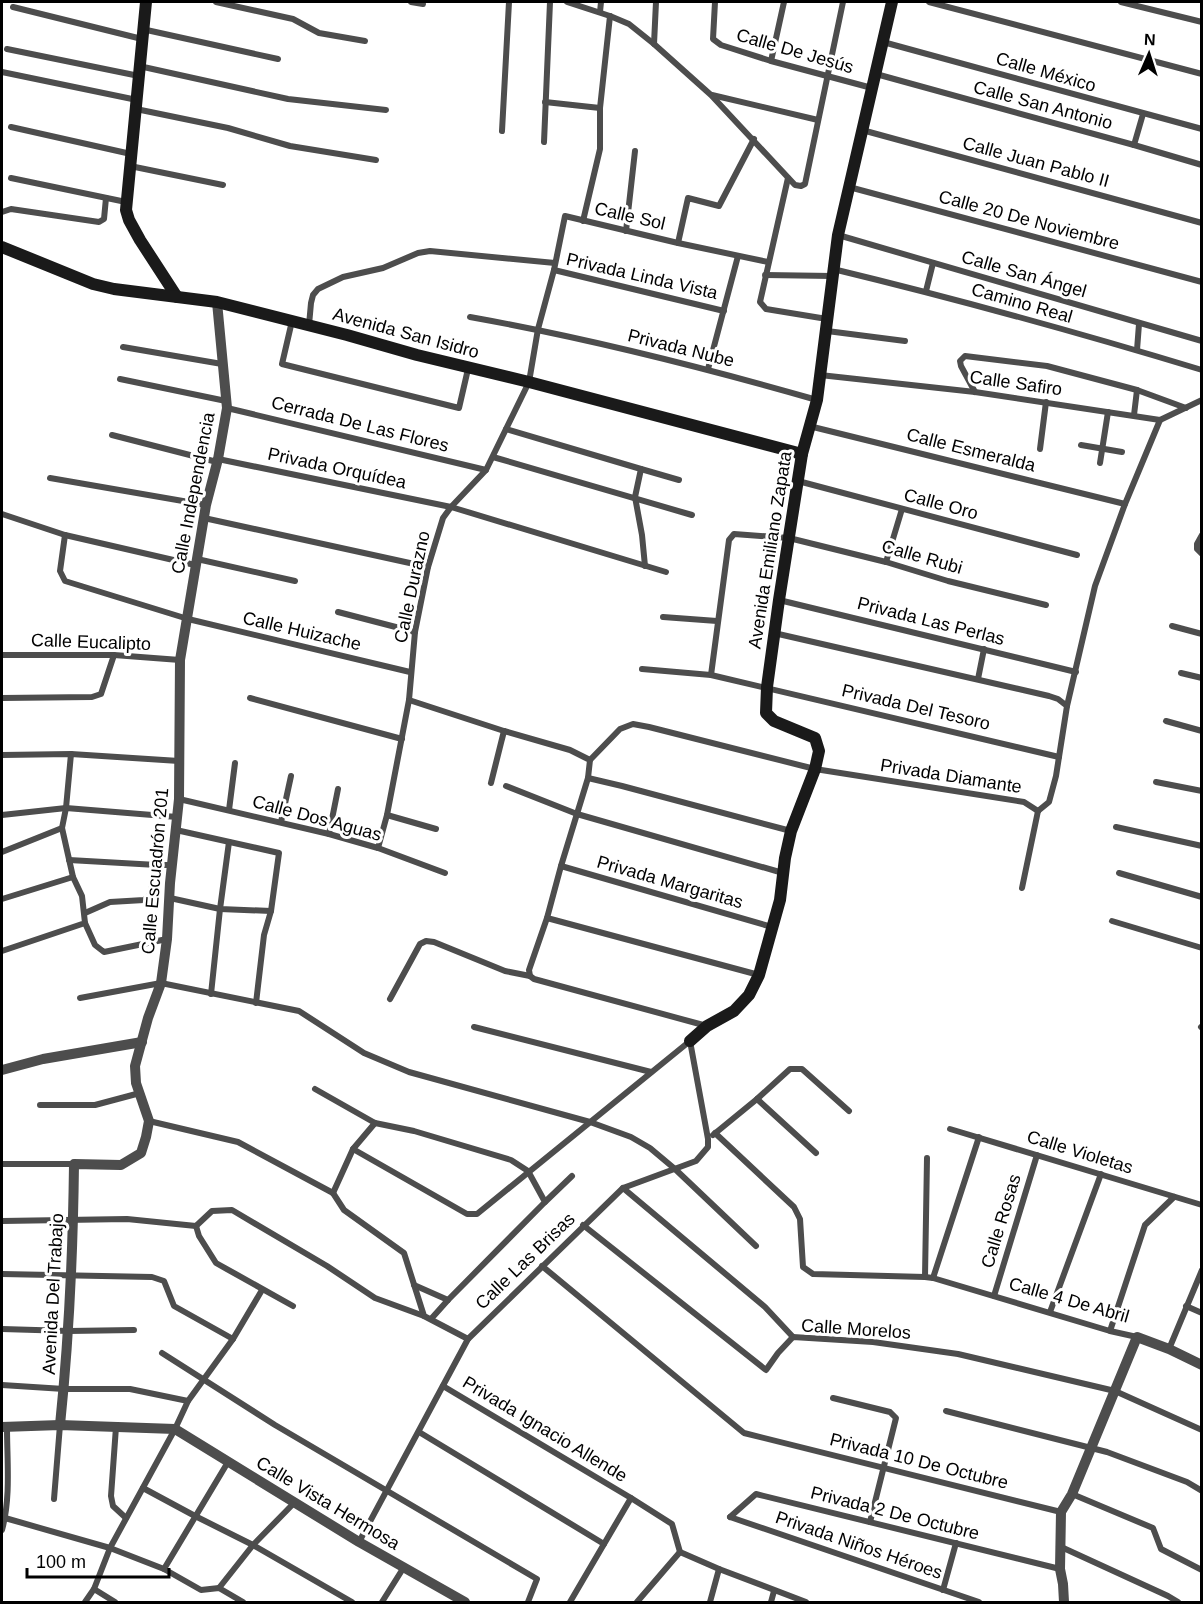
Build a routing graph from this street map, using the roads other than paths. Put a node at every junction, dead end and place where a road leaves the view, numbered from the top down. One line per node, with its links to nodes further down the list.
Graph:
1 (146, 2): 20 (main road)
2 (216, 2): 21 (street)
3 (411, 2): 15 (street)
4 (509, 2): 43 (street)
5 (550, 2): 34 (street)
6 (567, 2): 17 (street)
7 (601, 2): 17 (street)
8 (656, 2): 23 (street)
9 (715, 2): 26 (street, Calle De Jesús)
10 (784, 2): 26 (street)
11 (843, 2): 31 (street)
12 (892, 2): 22 (main road, Avenida Emiliano Zapata)
13 (929, 2): 30 (street)
14 (1121, 2): 19 (street)
15 (423, 4)
16 (13, 7): 20 (street)
17 (600, 12): 18 (street)
18 (610, 16): 23 (street); 36 (street)
19 (1202, 22)
20 (142, 34): 25 (street); 27 (main road)
21 (365, 41)
22 (883, 42): 29 (main road, Avenida Emiliano Zapata); 38 (street, Calle México)
23 (654, 44): 33 (street)
24 (7, 50): 27 (street)
25 (278, 59)
26 (771, 61): 31 (street, Calle De Jesús)
27 (139, 71): 35 (main road); 37 (street)
28 (2, 72): 35 (street)
29 (876, 74): 32 (main road, Avenida Emiliano Zapata); 46 (street, Calle San Antonio)
30 (1202, 74)
31 (828, 76): 32 (street, Calle De Jesús); 39 (street)
32 (872, 88): 42 (main road, Avenida Emiliano Zapata)
33 (711, 95): 39 (street); 44 (street)
34 (545, 102): 36 (street); 45 (street)
35 (137, 104): 48 (main road); 49 (street)
36 (600, 108): 59 (street)
37 (387, 110)
38 (1143, 114): 41 (street, Calle México); 46 (street)
39 (818, 120): 52 (street)
40 (11, 127): 48 (street)
41 (1202, 129)
42 (862, 130): 54 (main road, Avenida Emiliano Zapata); 60 (street, Calle Juan Pablo II)
43 (502, 131)
44 (754, 139): 52 (street); 63 (street, Calle Sol)
45 (544, 142)
46 (1134, 145): 50 (street, Calle San Antonio)
47 (635, 151): 61 (street)
48 (130, 160): 53 (street); 56 (main road)
49 (376, 160)
50 (1202, 165)
51 (11, 178): 55 (street)
52 (788, 178): 66 (street)
53 (223, 185)
54 (849, 187): 62 (main road, Avenida Emiliano Zapata); 71 (street, Calle 20 De Noviembre)
55 (106, 198): 56 (street); 57 (street)
56 (126, 202): 73 (main road)
57 (2, 212)
58 (565, 216): 59 (street, Calle Sol); 68 (street, Calle Durazno)
59 (583, 221): 61 (street, Calle Sol)
60 (1202, 223)
61 (626, 231): 63 (street, Calle Sol)
62 (838, 235): 67 (street, Calle San Ángel); 69 (main road, Avenida Emiliano Zapata)
63 (678, 243): 65 (street)
64 (2, 247): 73 (main road, Avenida San Isidro)
65 (738, 256): 66 (street); 75 (street, Privada Linda Vista)
66 (768, 262): 70 (street)
67 (933, 263): 72 (street); 78 (street, Calle San Ángel)
68 (555, 266): 75 (street, Privada Linda Vista); 80 (street, Privada Linda Vista); 81 (street, Calle Durazno)
69 (832, 272): 70 (street, Camino Real); 72 (street, Camino Real); 79 (main road, Avenida Emiliano Zapata)
70 (765, 275): 79 (street)
71 (1202, 282)
72 (926, 291): 85 (street, Camino Real)
73 (177, 297): 74 (main road, Avenida San Isidro)
74 (217, 302): 77 (main road, Avenida San Isidro); 86 (street, Calle Independencia)
75 (724, 311): 88 (street, Privada Linda Vista)
76 (470, 317): 81 (street, Privada Nube)
77 (292, 321): 80 (main road, Avenida San Isidro); 87 (street)
78 (1139, 324): 83 (street, Calle San Ángel); 85 (street)
79 (827, 325): 82 (street); 90 (main road, Avenida Emiliano Zapata)
80 (309, 326): 87 (main road, Avenida San Isidro)
81 (538, 329): 88 (street, Privada Nube); 92 (street, Calle Durazno)
82 (905, 341)
83 (1202, 341)
84 (123, 346): 86 (street)
85 (1137, 350): 89 (street, Camino Real)
86 (222, 364): 98 (street, Calle Independencia)
87 (468, 369): 92 (main road, Avenida San Isidro)
88 (708, 369): 95 (street, Privada Nube)
89 (1202, 370)
90 (820, 375): 94 (street, Calle Safiro); 95 (main road, Avenida Emiliano Zapata)
91 (120, 379): 98 (street, Cerrada De Las Flores)
92 (529, 382): 104 (street, Calle Durazno); 110 (main road, Avenida San Isidro)
93 (1137, 390): 94 (street); 99 (street); 101 (street)
94 (975, 392): 97 (street, Calle Safiro)
95 (817, 400): 103 (main road, Avenida Emiliano Zapata)
96 (1202, 400): 99 (street)
97 (1046, 402): 100 (street, Calle Safiro); 107 (street)
98 (226, 404): 112 (street, Calle Independencia); 115 (street, Cerrada De Las Flores)
99 (1186, 408): 102 (street)
100 (1108, 412): 101 (street, Calle Safiro); 108 (street)
101 (1134, 415): 102 (street, Calle Safiro)
102 (1160, 420): 120 (street)
103 (809, 426): 110 (main road, Avenida Emiliano Zapata); 120 (street, Calle Esmeralda)
104 (506, 429): 111 (street, Calle Durazno); 114 (street)
105 (112, 435): 112 (street, Privada Orquídea)
106 (1081, 445): 108 (street)
107 (1040, 448)
108 (1102, 448): 109 (street); 113 (street)
109 (1122, 452)
110 (802, 454): 118 (main road, Avenida Emiliano Zapata)
111 (493, 457): 115 (street, Calle Durazno); 119 (street)
112 (217, 460): 121 (street, Calle Independencia); 122 (street, Privada Orquídea)
113 (1100, 463)
114 (641, 469): 117 (street); 119 (street)
115 (486, 470): 122 (street, Calle Durazno)
116 (50, 478): 121 (street)
117 (680, 480)
118 (798, 481): 123 (street, Calle Oro); 129 (main road, Avenida Emiliano Zapata)
119 (635, 497): 125 (street); 134 (street)
120 (1125, 504): 154 (street)
121 (206, 505): 126 (street, Calle Independencia)
122 (450, 507): 134 (street, Privada Orquídea); 135 (street, Calle Durazno)
123 (902, 509): 131 (street, Calle Oro); 133 (street)
124 (2, 514): 127 (street)
125 (692, 515)
126 (204, 518): 132 (street, Calle Independencia); 135 (street)
127 (65, 535): 132 (street); 142 (street, Calle Huizache)
128 (1202, 535): 130 (street)
129 (789, 538): 133 (street, Calle Rubi); 138 (main road, Avenida Emiliano Zapata); 143 (street, Calle Rubi)
130 (1202, 554)
131 (1077, 555)
132 (196, 562): 137 (street); 142 (street, Calle Independencia)
133 (886, 562): 139 (street, Calle Rubi)
134 (645, 566): 136 (street, Privada Orquídea)
135 (428, 567): 145 (street, Calle Durazno)
136 (666, 572)
137 (295, 581)
138 (779, 600): 146 (main road, Avenida Emiliano Zapata); 148 (street, Privada Las Perlas)
139 (1046, 605)
140 (338, 612): 145 (street)
141 (663, 617): 143 (street)
142 (188, 619): 151 (street, Calle Escuadrón 201); 153 (street, Calle Huizache)
143 (717, 621): 156 (street)
144 (1172, 626): 147 (street)
145 (415, 632): 153 (street, Calle Durazno)
146 (774, 633): 158 (street); 159 (main road, Avenida Emiliano Zapata)
147 (1202, 634)
148 (984, 649): 154 (street, Privada Las Perlas); 158 (street)
149 (2, 655): 150 (street, Calle Eucalipto)
150 (114, 655): 151 (street, Calle Eucalipto); 160 (street)
151 (180, 660): 172 (street, Calle Escuadrón 201)
152 (642, 669): 156 (street, Privada Del Tesoro)
153 (410, 672): 162 (street, Calle Durazno)
154 (1076, 672): 163 (street)
155 (1181, 672): 157 (street)
156 (711, 675): 159 (street, Privada Del Tesoro)
157 (1202, 678)
158 (978, 679): 163 (street)
159 (767, 687): 170 (street, Privada Del Tesoro); 174 (main road, Avenida Emiliano Zapata)
160 (2, 698)
161 (250, 698): 167 (street)
162 (408, 700): 166 (street); 167 (street, Calle Durazno)
163 (1066, 706): 170 (street)
164 (1166, 721): 165 (street)
165 (1202, 731)
166 (504, 732): 171 (street); 178 (street)
167 (402, 739): 186 (street, Calle Durazno)
168 (71, 754): 169 (street); 172 (street); 183 (street)
169 (2, 755)
170 (1059, 757): 185 (street)
171 (590, 760): 174 (street, Privada Diamante); 176 (street)
172 (179, 761): 182 (street, Calle Escuadrón 201)
173 (235, 763): 184 (street)
174 (815, 769): 185 (street, Privada Diamante); 195 (main road, Avenida Emiliano Zapata)
175 (291, 776): 190 (street)
176 (588, 778): 187 (street); 195 (street)
177 (1156, 782): 181 (street)
178 (491, 783)
179 (506, 786): 187 (street)
180 (338, 789): 196 (street)
181 (1202, 791)
182 (179, 799): 184 (street, Calle Dos Aguas); 189 (street, Calle Escuadrón 201)
183 (66, 808): 188 (street); 189 (street); 192 (street)
184 (229, 810): 190 (street, Calle Dos Aguas)
185 (1038, 811): 209 (street, Privada Diamante)
186 (387, 814): 193 (street); 199 (street, Calle Durazno)
187 (577, 814): 204 (street); 206 (street)
188 (2, 815)
189 (177, 818): 194 (street, Calle Escuadrón 201)
190 (281, 822): 196 (street, Calle Dos Aguas)
191 (1116, 827): 198 (street)
192 (62, 828): 200 (street); 201 (street)
193 (436, 829)
194 (176, 830): 197 (street); 203 (street, Calle Escuadrón 201)
195 (791, 831): 206 (main road, Avenida Emiliano Zapata)
196 (329, 834): 199 (street, Calle Dos Aguas)
197 (229, 842): 213 (street); 214 (street)
198 (1202, 846)
199 (378, 848): 205 (street, Calle Dos Aguas)
200 (2, 852)
201 (69, 860): 202 (street); 208 (street)
202 (157, 865): 203 (street); 215 (street)
203 (172, 865): 211 (street, Calle Escuadrón 201)
204 (561, 866): 216 (street); 219 (street, Privada Margaritas)
205 (445, 873)
206 (784, 873): 219 (main road, Avenida Emiliano Zapata)
207 (1119, 873): 210 (street)
208 (72, 877): 212 (street); 215 (street)
209 (1022, 888)
210 (1202, 897)
211 (170, 898): 213 (street); 220 (street, Calle Escuadrón 201)
212 (2, 899)
213 (220, 909): 214 (street); 226 (street)
214 (271, 911): 229 (street)
215 (85, 913): 218 (street)
216 (546, 918): 223 (street); 224 (street)
217 (1112, 921): 221 (street)
218 (85, 923): 220 (street); 222 (street)
219 (772, 927): 223 (main road, Avenida Emiliano Zapata)
220 (167, 939): 225 (street, Calle Escuadrón 201)
221 (1202, 948)
222 (2, 951)
223 (759, 975): 230 (main road, Avenida Emiliano Zapata)
224 (530, 976): 228 (street); 230 (street)
225 (161, 983): 226 (street); 227 (street); 233 (street, Calle Escuadrón 201)
226 (211, 994): 229 (street)
227 (80, 998)
228 (390, 999)
229 (256, 1003): 242 (street)
230 (707, 1026): 232 (main road, Avenida Emiliano Zapata)
231 (474, 1027): 235 (street)
232 (690, 1041): 235 (street); 247 (street)
233 (141, 1042): 234 (street); 237 (street, Calle Escuadrón 201)
234 (2, 1070)
235 (651, 1072): 242 (street)
236 (315, 1089): 243 (street)
237 (140, 1093): 239 (street); 241 (street, Calle Escuadrón 201)
238 (757, 1099): 240 (street); 245 (street); 249 (street)
239 (40, 1105)
240 (849, 1111)
241 (149, 1121): 253 (street); 259 (street)
242 (590, 1122): 254 (street); 255 (street)
243 (375, 1123): 248 (street); 255 (street)
244 (950, 1129): 246 (street, Calle Violetas)
245 (715, 1133): 247 (street); 272 (street, Calle 4 De Abril)
246 (979, 1137): 250 (street, Calle Violetas); 273 (street)
247 (708, 1138): 254 (street, Calle Las Brisas)
248 (353, 1149): 255 (street); 259 (street)
249 (816, 1153)
250 (1037, 1155): 256 (street, Calle Violetas); 276 (street, Calle Rosas)
251 (927, 1158): 272 (street)
252 (2, 1164): 253 (street)
253 (74, 1164): 263 (street, Avenida Del Trabajo)
254 (675, 1169): 258 (street, Calle Las Brisas); 267 (street)
255 (528, 1172): 261 (street)
256 (1101, 1174): 260 (street, Calle Violetas); 280 (street)
257 (572, 1176): 261 (street)
258 (623, 1188): 265 (street, Calle Las Brisas); 288 (street)
259 (333, 1193): 274 (street)
260 (1174, 1197): 262 (street, Calle Violetas); 287 (street)
261 (545, 1202): 277 (street)
262 (1202, 1205)
263 (74, 1220): 264 (street); 266 (street); 271 (street, Avenida Del Trabajo)
264 (2, 1221)
265 (583, 1225): 268 (street, Calle Las Brisas); 288 (street, Calle Morelos)
266 (196, 1226): 275 (street); 282 (street)
267 (756, 1246)
268 (542, 1266): 291 (street, Calle Las Brisas); 311 (street, Privada 10 De Octubre)
269 (1202, 1270): 279 (street)
270 (2, 1274): 271 (street)
271 (71, 1275): 286 (street, Avenida Del Trabajo); 290 (street)
272 (925, 1277): 273 (street, Calle 4 De Abril)
273 (933, 1278): 276 (street, Calle 4 De Abril)
274 (414, 1284): 277 (street); 282 (street)
275 (262, 1290): 278 (street); 290 (street)
276 (994, 1296): 280 (street, Calle 4 De Abril)
277 (448, 1300): 283 (street)
278 (293, 1306)
279 (1186, 1306): 281 (street); 292 (street)
280 (1050, 1312): 287 (street, Calle 4 De Abril)
281 (1202, 1313)
282 (424, 1316): 283 (street)
283 (431, 1319): 291 (street)
284 (2, 1329): 286 (street)
285 (134, 1330): 286 (street)
286 (69, 1331): 298 (street, Avenida Del Trabajo)
287 (1110, 1331): 289 (street, Calle 4 De Abril)
288 (793, 1337): 299 (street, Calle Morelos)
289 (1137, 1337): 292 (street, Calle 4 De Abril); 299 (street)
290 (233, 1339): 295 (street)
291 (468, 1339): 297 (street, Calle Las Brisas)
292 (1168, 1349): 294 (street, Calle 4 De Abril)
293 (162, 1353): 295 (street)
294 (1202, 1365)
295 (203, 1380): 301 (street); 313 (street)
296 (2, 1385): 298 (street)
297 (443, 1386): 308 (street, Calle Las Brisas); 317 (street, Privada Ignacio Allende)
298 (64, 1389): 301 (street); 303 (street, Avenida Del Trabajo)
299 (1115, 1391): 307 (street, Calle Morelos); 309 (street)
300 (833, 1398): 311 (street)
301 (188, 1401): 306 (street)
302 (946, 1411): 309 (street)
303 (60, 1425): 304 (street); 305 (street); 318 (street)
304 (4, 1427): 316 (street)
305 (116, 1427): 306 (street); 324 (street)
306 (175, 1429): 310 (street, Calle Vista Hermosa); 312 (street)
307 (1202, 1430)
308 (419, 1431): 313 (street, Calle Las Brisas); 329 (street)
309 (1090, 1448): 314 (street); 315 (street)
310 (228, 1462): 319 (street, Calle Vista Hermosa); 321 (street)
311 (883, 1468): 320 (street, Privada 10 De Octubre); 325 (street)
312 (143, 1488): 321 (street); 324 (street)
313 (387, 1491): 327 (street, Calle Las Brisas); 350 (street)
314 (1202, 1491)
315 (1071, 1494): 320 (street); 338 (street)
316 (4, 1495): 323 (street)
317 (631, 1497): 329 (street); 333 (street, Privada Ignacio Allende)
318 (54, 1499)
319 (295, 1502): 327 (street, Calle Vista Hermosa); 330 (street)
320 (1061, 1512): 331 (street)
321 (195, 1516): 330 (street); 335 (street)
322 (730, 1517): 325 (street, Privada 2 De Octubre); 341 (street, Privada Niños Héroes)
323 (5, 1518): 326 (street); 332 (street)
324 (126, 1518): 332 (street)
325 (870, 1522): 328 (street, Privada 2 De Octubre)
326 (2, 1530)
327 (359, 1542): 334 (street, Calle Vista Hermosa)
328 (956, 1543): 337 (street, Privada 2 De Octubre); 341 (street)
329 (604, 1544): 351 (street)
330 (253, 1545): 339 (street); 347 (street)
331 (1059, 1546): 337 (street); 343 (street)
332 (110, 1548): 335 (street); 340 (street)
333 (680, 1552): 336 (street); 352 (street)
334 (404, 1567): 348 (street); 349 (street, Calle Vista Hermosa)
335 (164, 1569): 339 (street)
336 (718, 1569): 342 (street); 353 (street)
337 (1060, 1569): 357 (street)
338 (1202, 1570)
339 (219, 1588): 346 (street)
340 (94, 1589): 344 (street); 345 (street)
341 (943, 1590): 356 (street, Privada Niños Héroes)
342 (774, 1591): 354 (street); 355 (street)
343 (1166, 1599): 358 (street)
344 (85, 1602)
345 (115, 1602)
346 (243, 1602)
347 (352, 1602)
348 (382, 1602)
349 (465, 1602)
350 (528, 1602)
351 (570, 1602)
352 (638, 1602)
353 (710, 1602)
354 (771, 1602)
355 (806, 1602)
356 (979, 1602)
357 (1064, 1602)
358 (1178, 1602)

